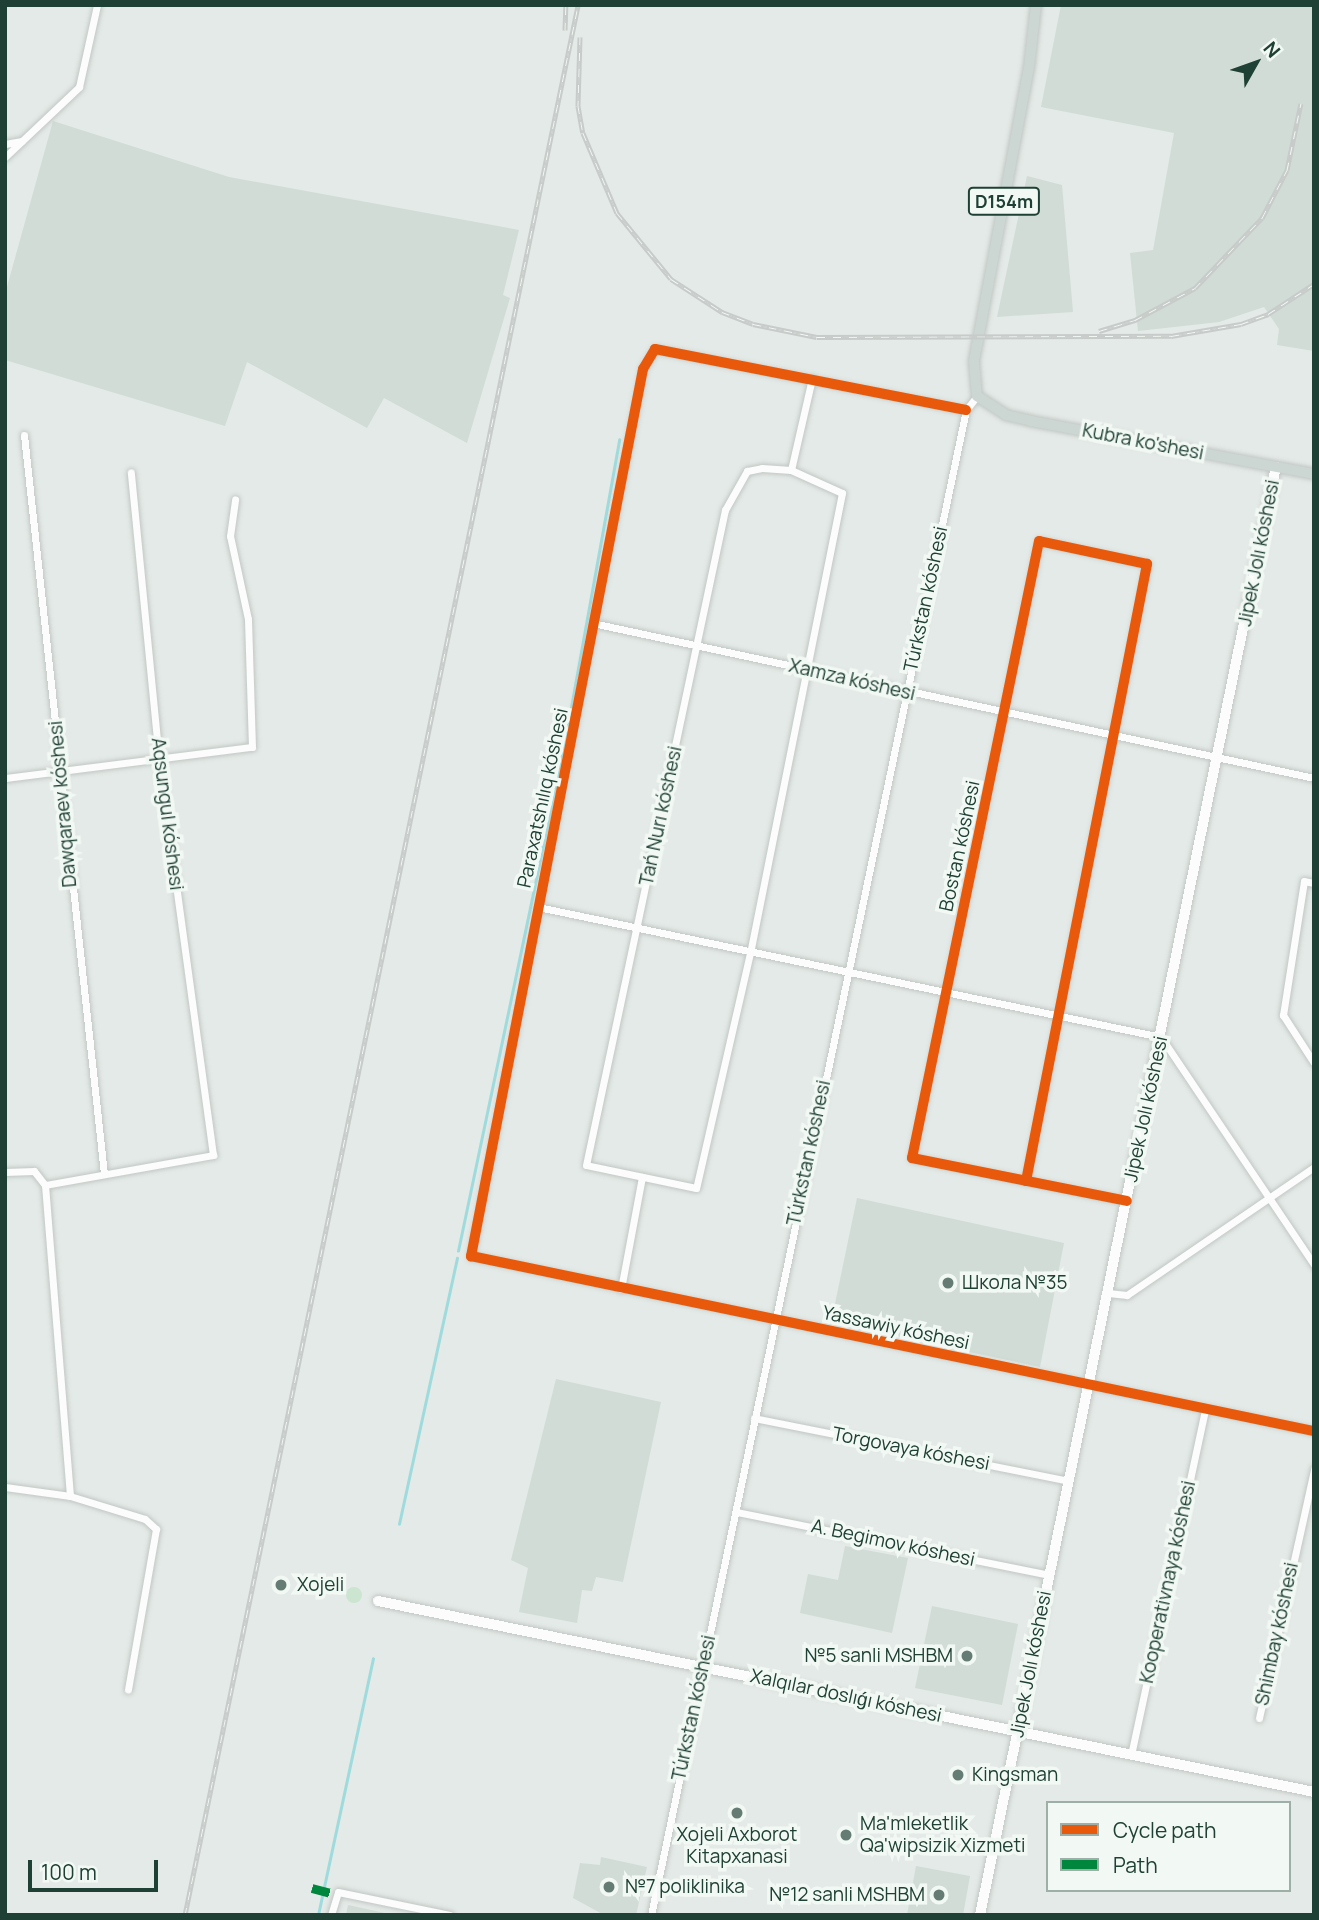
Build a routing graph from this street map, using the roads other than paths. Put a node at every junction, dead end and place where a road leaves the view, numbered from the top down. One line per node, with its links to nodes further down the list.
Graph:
1 (97, 5): 3 (street)
2 (1036, 5): 7 (main road, D154m)
3 (23, 141): 4 (street); 5 (street)
4 (5, 144)
5 (5, 157)
6 (812, 378): 8 (street); 11 (street); 15 (street, Paraxatshılıq kóshesi)
7 (977, 396): 8 (street, Túrkstan kóshesi); 10 (main road, Kubra ko'shesi)
8 (966, 410): 18 (street, Túrkstan kóshesi)
9 (24, 435): 23 (street, Dawqaraev kóshesi)
10 (1276, 467): 13 (main road, Kubra ko'shesi); 21 (street, Jipek Jolı kóshesi)
11 (791, 470): 16 (street, Tań Nurı kóshesi); 17 (street)
12 (131, 472): 22 (street, Aqsungul kóshesi)
13 (1314, 474)
14 (235, 499): 22 (street)
15 (597, 624): 16 (street, Xamza kóshesi); 27 (street, Paraxatshılıq kóshesi)
16 (697, 645): 17 (street, Xamza kóshesi); 28 (street, Tań Nurı kóshesi)
17 (808, 670): 18 (street, Xamza kóshesi); 29 (street)
18 (907, 692): 19 (street, Xamza kóshesi); 30 (street, Túrkstan kóshesi)
19 (1006, 714): 20 (street, Xamza kóshesi); 20 (street, Bostan kóshesi); 31 (street, Bostan kóshesi)
20 (1114, 737): 21 (street, Xamza kóshesi); 32 (street)
21 (1218, 758): 25 (street, Xamza kóshesi); 33 (street, Jipek Jolı kóshesi)
22 (159, 760): 23 (street); 37 (street, Aqsungul kóshesi)
23 (57, 772): 24 (street); 37 (street, Dawqaraev kóshesi)
24 (5, 778)
25 (1314, 778)
26 (1314, 883): 34 (street)
27 (538, 907): 28 (street); 43 (street, Paraxatshılıq kóshesi)
28 (637, 929): 29 (street); 38 (street, Tań Nurı kóshesi)
29 (750, 953): 30 (street); 38 (street)
30 (848, 974): 31 (street); 47 (street, Túrkstan kóshesi)
31 (946, 995): 32 (street); 39 (street, Bostan kóshesi)
32 (1057, 1019): 33 (street); 39 (street)
33 (1161, 1037): 41 (street); 42 (street, Jipek Jolı kóshesi)
34 (1314, 1063)
35 (1314, 1167): 41 (street)
36 (5, 1172): 40 (street)
37 (104, 1174): 40 (street)
38 (642, 1177): 45 (street)
39 (1026, 1181): 42 (street)
40 (45, 1185): 55 (street)
41 (1269, 1197): 44 (street); 46 (street)
42 (1127, 1201): 46 (street, Jipek Jolı kóshesi)
43 (471, 1256): 45 (street, Yassawiy kóshesi)
44 (1314, 1265)
45 (621, 1289): 47 (street, Yassawiy kóshesi)
46 (1108, 1293): 48 (street, Jipek Jolı kóshesi)
47 (772, 1320): 48 (street, Yassawiy kóshesi); 50 (street, Túrkstan kóshesi)
48 (1089, 1385): 49 (street, Yassawiy kóshesi); 53 (street, Jipek Jolı kóshesi)
49 (1205, 1409): 51 (street, Yassawiy kóshesi); 63 (street, Kooperativnaya kóshesi)
50 (754, 1418): 53 (street, Torgovaya kóshesi); 56 (street, Túrkstan kóshesi)
51 (1314, 1431)
52 (1314, 1469): 61 (street, Shimbay kóshesi)
53 (1068, 1481): 57 (street, Jipek Jolı kóshesi)
54 (5, 1487): 55 (street)
55 (70, 1496): 60 (street)
56 (737, 1512): 57 (street, A. Begimov kóshesi); 59 (street, Túrkstan kóshesi)
57 (1049, 1575): 62 (street, Jipek Jolı kóshesi)
58 (378, 1601): 59 (street, Xalqılar doslıǵı kóshesi)
59 (702, 1667): 62 (street, Xalqılar doslıǵı kóshesi); 67 (street, Túrkstan kóshesi)
60 (128, 1690)
61 (1259, 1718)
62 (1017, 1731): 63 (street, Xalqılar doslıǵı kóshesi); 68 (street, Jipek Jolı kóshesi)
63 (1131, 1755): 64 (street, Xalqılar doslıǵı kóshesi)
64 (1314, 1792)
65 (331, 1915): 66 (street)
66 (450, 1915)
67 (651, 1915)
68 (980, 1915)

